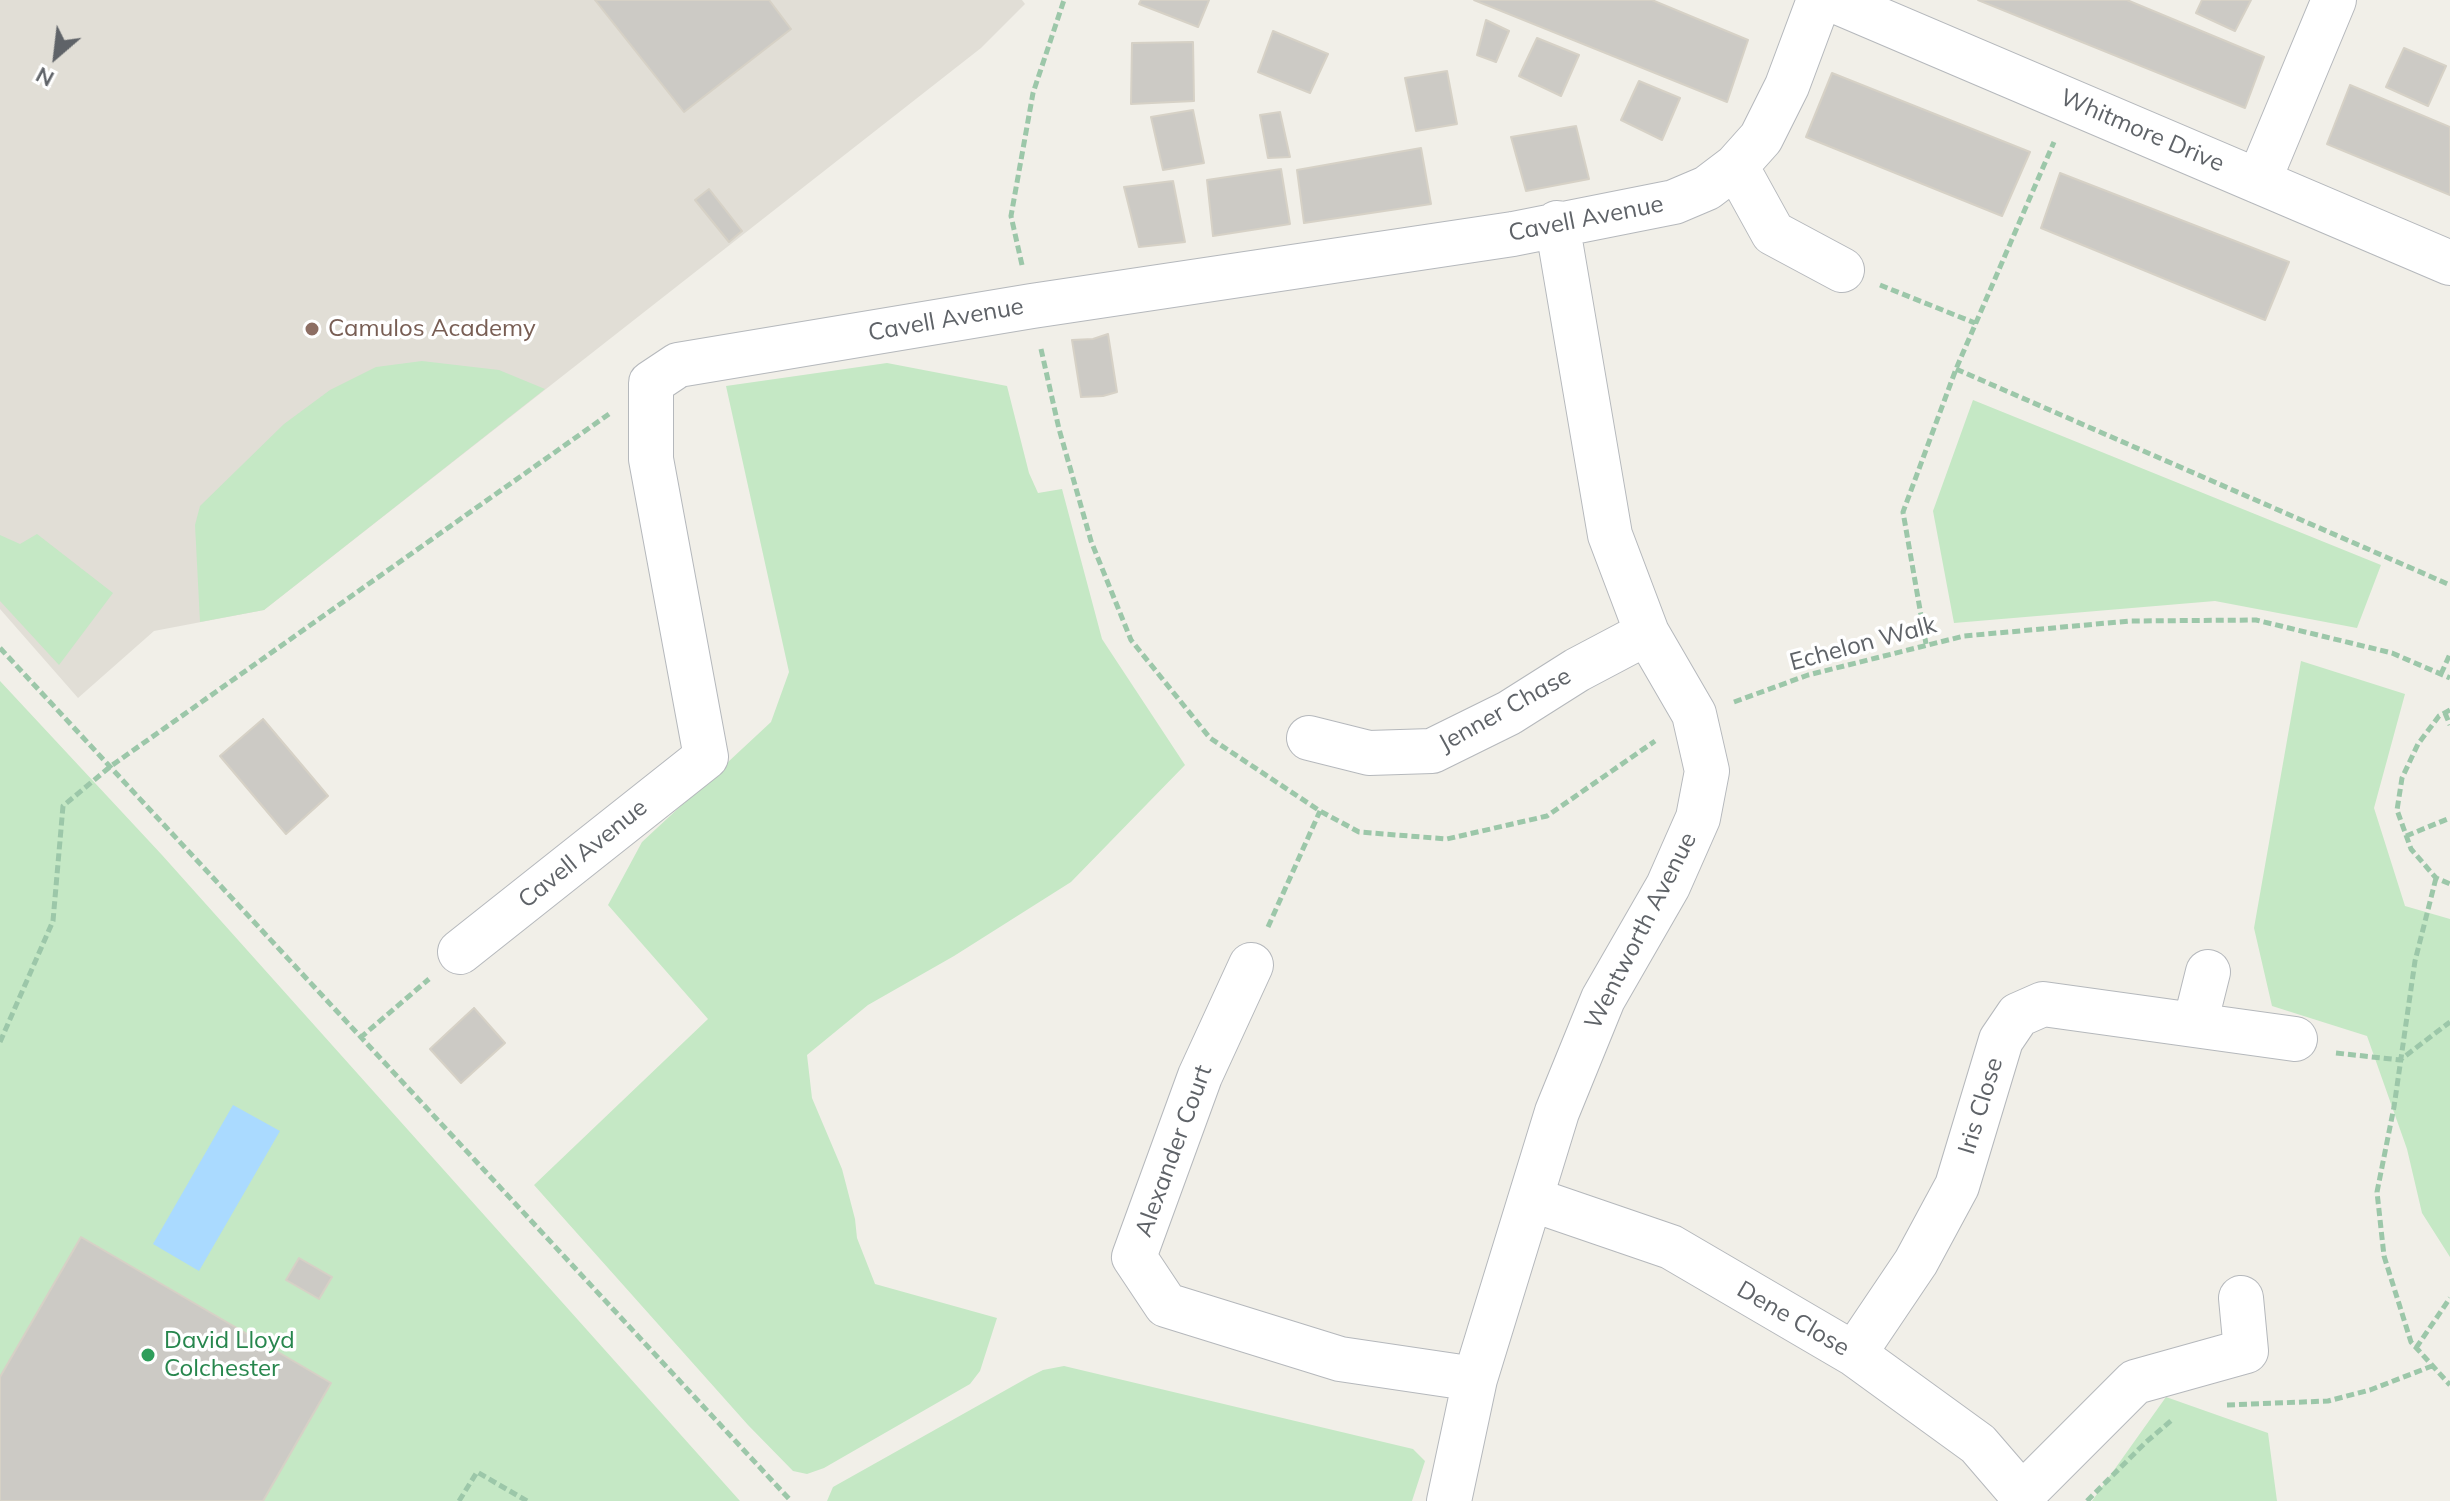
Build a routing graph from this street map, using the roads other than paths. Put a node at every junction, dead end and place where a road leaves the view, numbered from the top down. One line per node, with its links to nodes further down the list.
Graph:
1 (1819, 0): 4 (street, Cavell Avenue)
2 (1833, 0): 5 (street, Whitmore Drive)
3 (2334, 0): 5 (street)
4 (1736, 166): 6 (street, Cavell Avenue); 8 (street)
5 (2259, 180): 7 (street, Whitmore Drive)
6 (1557, 223): 9 (street, Wentworth Avenue); 11 (street, Cavell Avenue)
7 (2450, 263)
8 (1842, 270)
9 (1647, 633): 10 (street, Jenner Chase); 16 (street, Wentworth Avenue)
10 (1309, 738)
11 (460, 952)
12 (1251, 965): 19 (street, Alexander Court)
13 (2208, 972): 14 (street)
14 (2195, 1024): 15 (street, Iris Close); 18 (street, Iris Close)
15 (2295, 1039)
16 (1531, 1199): 18 (street, Dene Close); 19 (street, Wentworth Avenue)
17 (2241, 1298): 20 (street, Dene Close)
18 (1854, 1354): 20 (street, Dene Close)
19 (1475, 1379): 21 (street, Wentworth Avenue)
20 (2018, 1498)
21 (1449, 1501)

